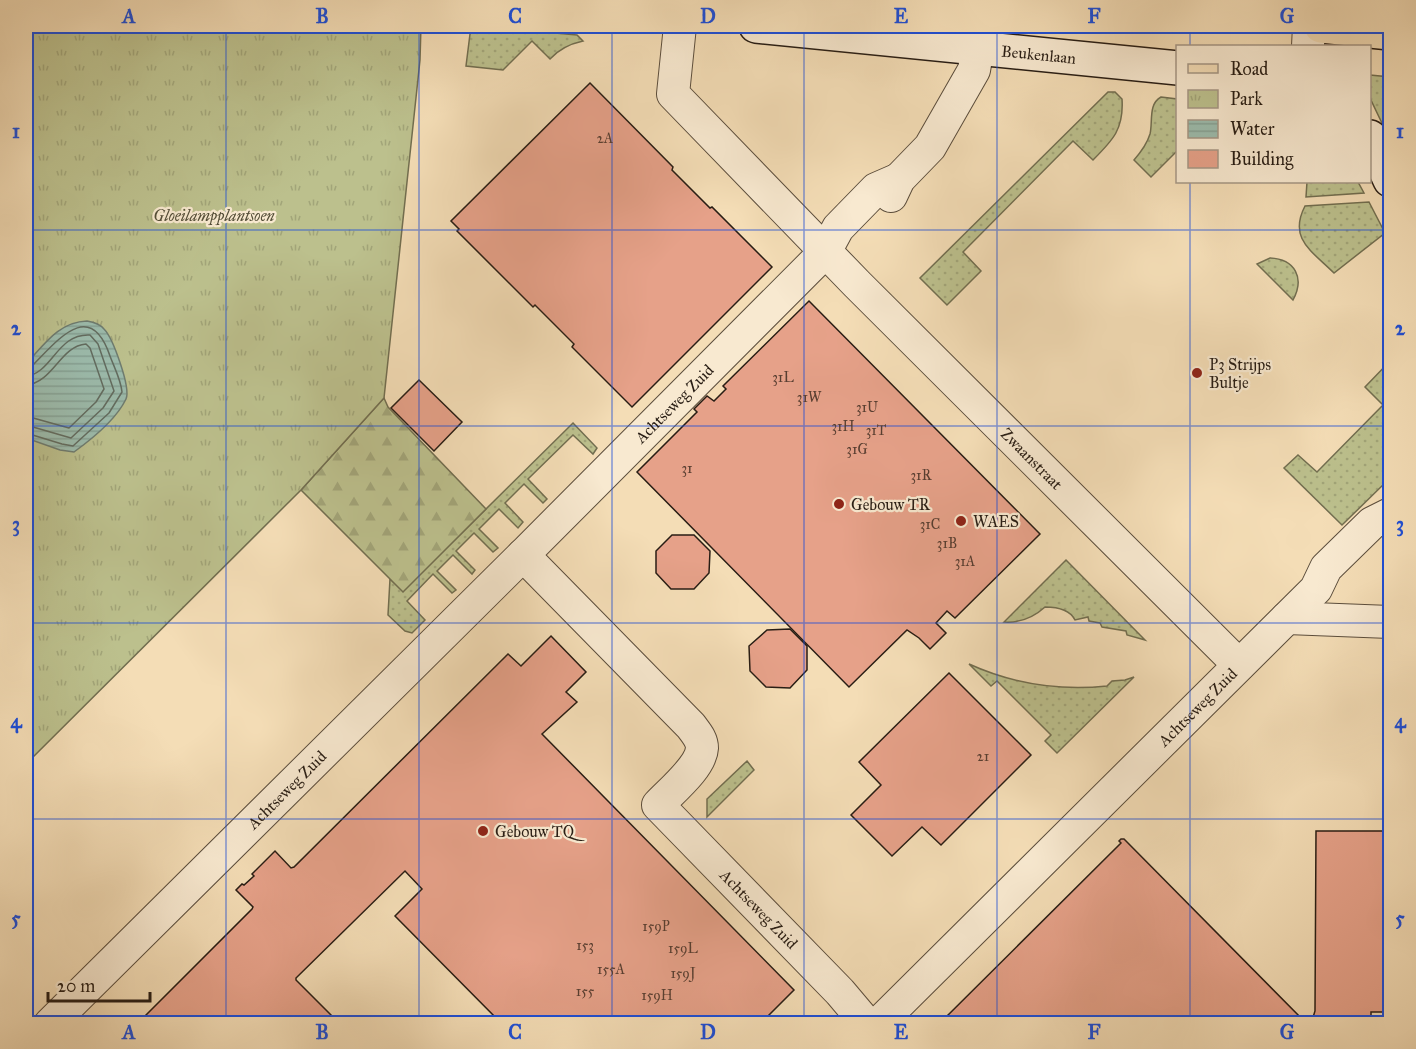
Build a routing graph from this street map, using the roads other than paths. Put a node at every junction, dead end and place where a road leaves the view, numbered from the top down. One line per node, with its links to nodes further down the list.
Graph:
1 (680, 26): 11 (street)
2 (756, 26): 7 (street, Beukenlaan)
3 (1309, 26): 6 (street)
4 (1322, 26): 5 (main road)
5 (1390, 33)
6 (1308, 45)
7 (978, 47): 8 (street, Beukenlaan); 11 (street, Achtseweg Zuid)
8 (1176, 68)
9 (1371, 139): 10 (street)
10 (1390, 180)
11 (825, 252): 12 (street, Achtseweg Zuid); 16 (street, Zwaanstraat)
12 (523, 555): 17 (street, Achtseweg Zuid); 18 (street, Achtseweg Zuid)
13 (1316, 589): 14 (street, Achtseweg Zuid)
14 (1287, 618): 15 (street); 16 (street, Achtseweg Zuid)
15 (1390, 622)
16 (1239, 665): 19 (street, Achtseweg Zuid)
17 (50, 1023)
18 (867, 1023)
19 (878, 1023)

